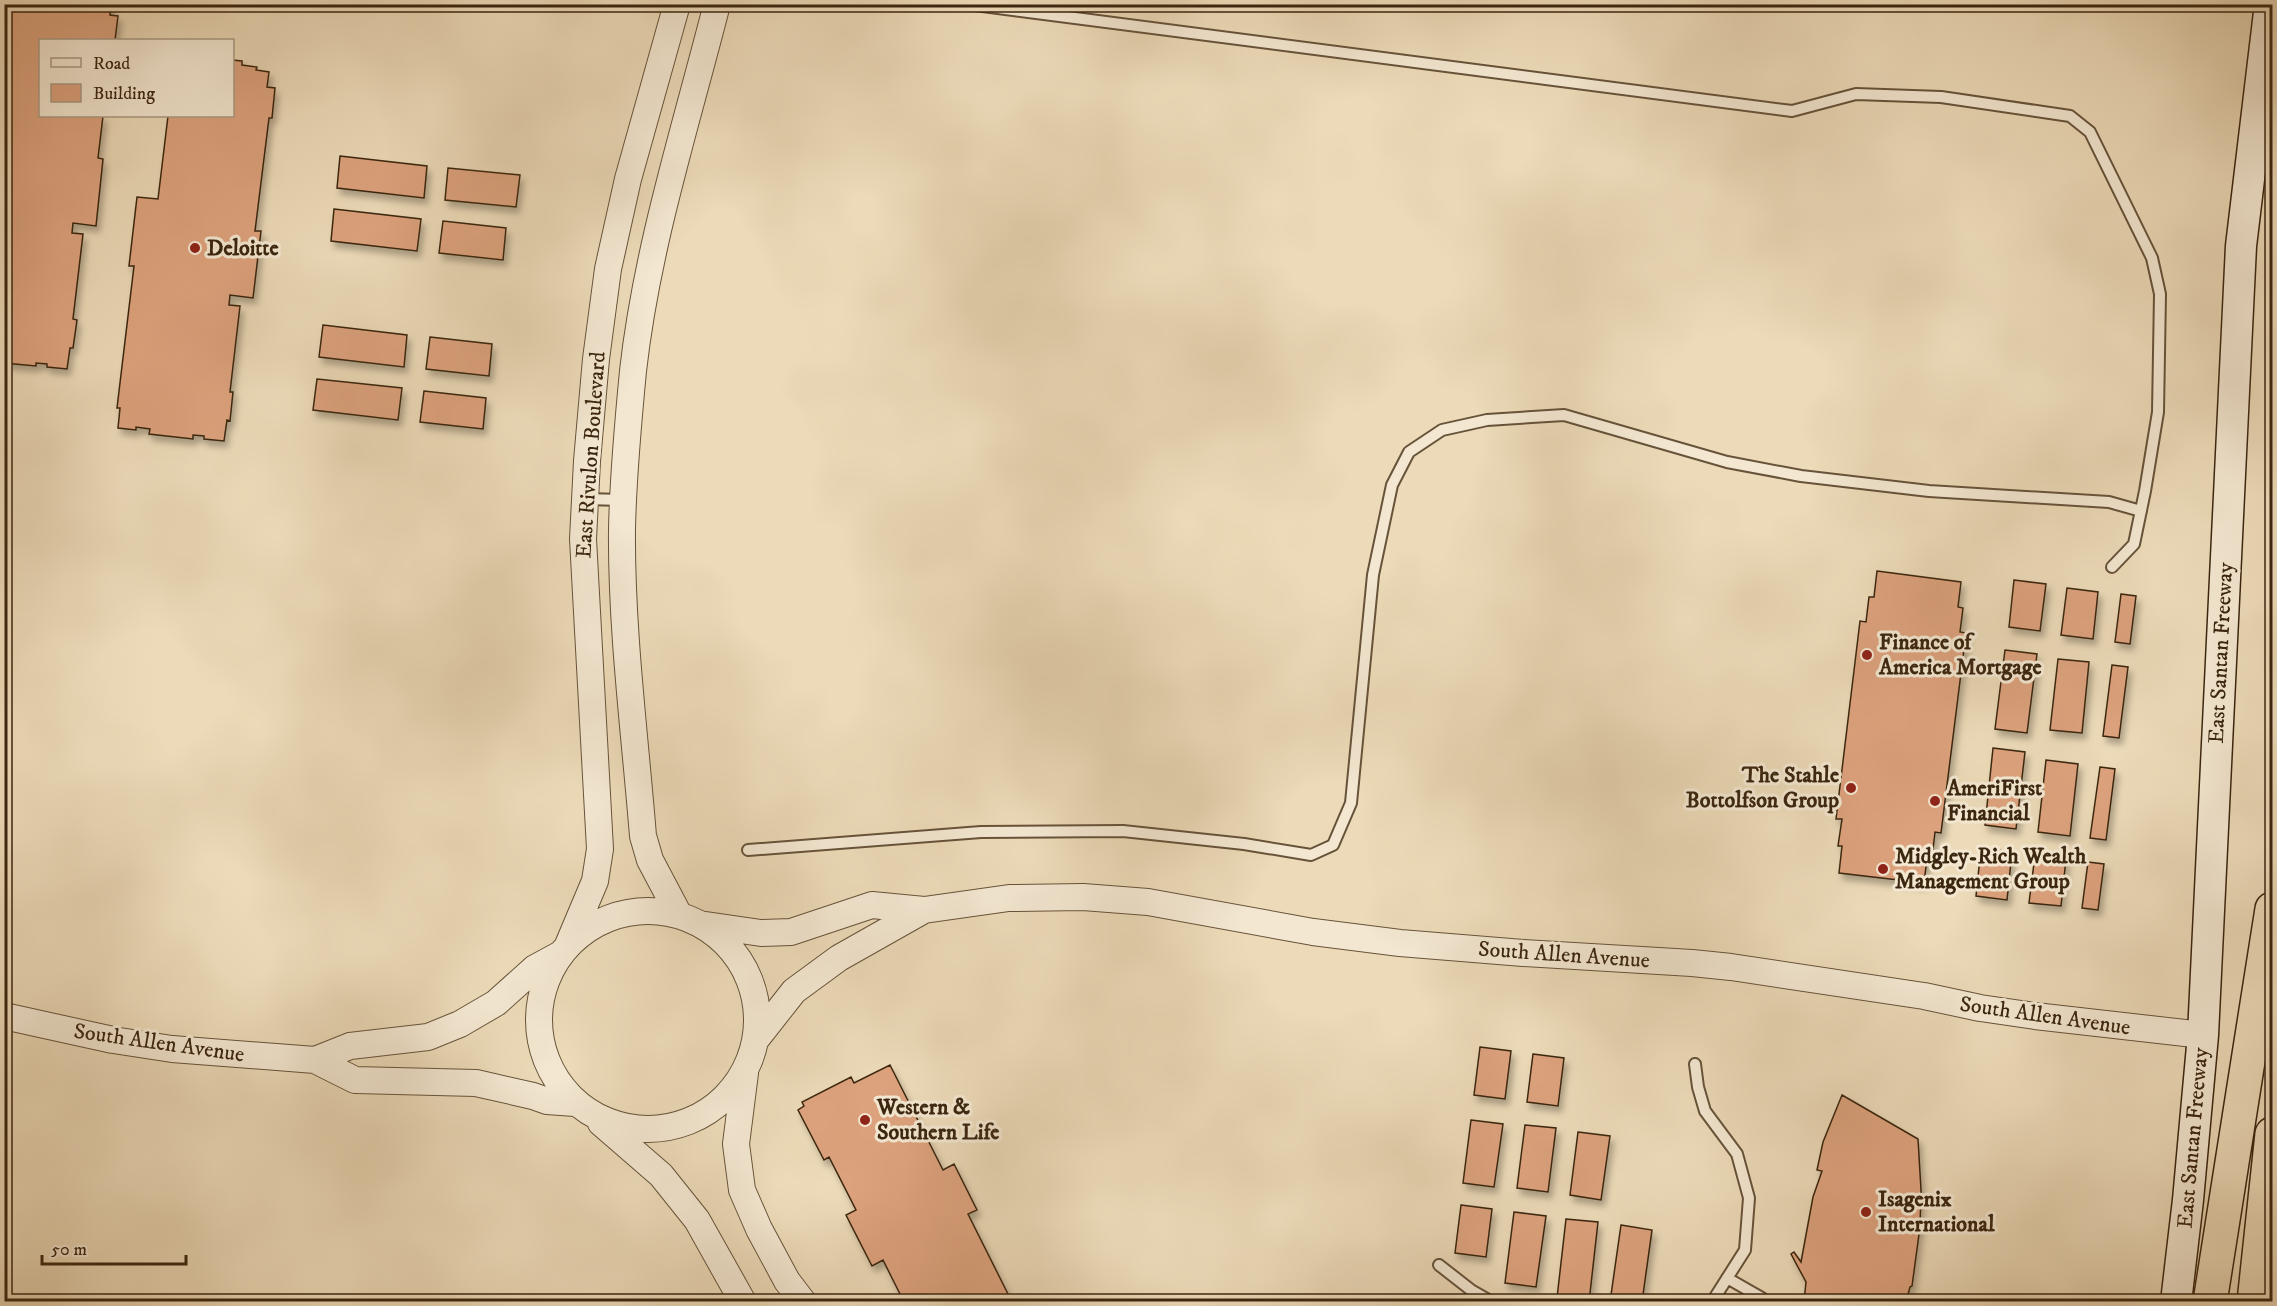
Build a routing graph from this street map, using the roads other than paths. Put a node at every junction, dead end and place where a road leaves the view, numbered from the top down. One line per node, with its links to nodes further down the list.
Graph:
1 (677, 4): 5 (street, East Rivulon Boulevard)
2 (717, 4): 6 (street, East Rivulon Boulevard)
3 (967, 4): 7 (lane)
4 (2270, 4): 16 (main road, East Santan Freeway)
5 (585, 499): 6 (lane); 14 (street, East Rivulon Boulevard)
6 (623, 500): 12 (street, East Rivulon Boulevard)
7 (2141, 511): 8 (lane); 9 (lane)
8 (2112, 567)
9 (748, 850)
10 (2272, 909): 31 (highway)
11 (924, 910): 13 (street, South Allen Avenue); 16 (street, South Allen Avenue); 17 (street, South Allen Avenue)
12 (678, 913): 13 (street, South Allen Avenue); 14 (street, South Allen Avenue)
13 (706, 926): 17 (street)
14 (564, 950): 18 (street, South Allen Avenue); 21 (street, East Rivulon Boulevard)
15 (4, 1016): 18 (street, South Allen Avenue)
16 (2203, 1035): 30 (main road, East Santan Freeway)
17 (757, 1038): 20 (street)
18 (315, 1060): 21 (street, South Allen Avenue)
19 (1695, 1064): 24 (lane)
20 (745, 1072): 21 (street); 27 (street)
21 (583, 1108): 26 (street)
22 (2272, 1134): 32 (highway)
23 (1439, 1265): 28 (lane)
24 (1727, 1278): 25 (lane); 29 (lane)
25 (1762, 1298)
26 (743, 1302)
27 (803, 1302)
28 (1492, 1302)
29 (1712, 1302)
30 (2176, 1302)
31 (2210, 1302)
32 (2254, 1302)

